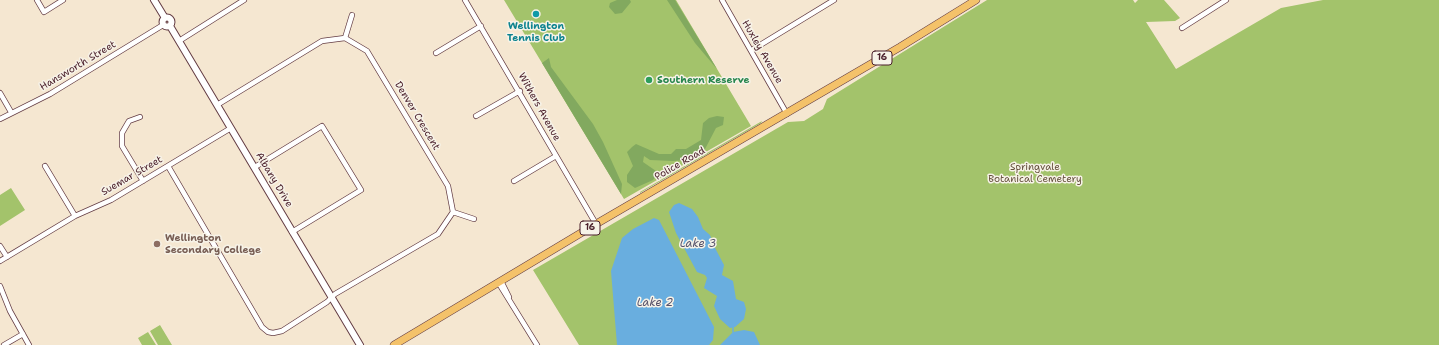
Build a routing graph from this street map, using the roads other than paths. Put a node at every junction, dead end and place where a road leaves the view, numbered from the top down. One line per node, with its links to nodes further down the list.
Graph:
1 (37, 0): 2 (street)
2 (63, 0)
3 (154, 0): 11 (street, Albany Drive)
4 (243, 0): 15 (street)
5 (465, 0): 12 (street, Withers Avenue)
6 (722, 0): 16 (street, Huxley Avenue)
7 (834, 0): 16 (street)
8 (976, 0): 22 (main road, Police Road / 16)
9 (1226, 0): 13 (street)
10 (352, 15): 14 (street)
11 (166, 23): 15 (street, Albany Drive); 21 (street, Hansworth Street)
12 (481, 26): 17 (street); 18 (street, Withers Avenue)
13 (1182, 28)
14 (345, 38): 20 (street); 33 (street, Denver Crescent)
15 (179, 41): 20 (street, Albany Drive)
16 (752, 50): 22 (street, Huxley Avenue)
17 (436, 53)
18 (520, 91): 23 (street); 27 (street, Withers Avenue)
19 (0, 93): 21 (street)
20 (217, 105): 26 (street, Albany Drive)
21 (11, 112): 25 (street, Hansworth Street)
22 (787, 114): 36 (main road, Police Road / 16)
23 (476, 116)
24 (140, 117): 31 (street)
25 (0, 119)
26 (231, 128): 29 (street, Suemar Street); 30 (street, Albany Drive)
27 (556, 156): 32 (street); 36 (street, Withers Avenue)
28 (45, 166): 34 (street)
29 (168, 166): 31 (street, Suemar Street); 43 (street)
30 (255, 167): 37 (street, Albany Drive); 37 (street)
31 (143, 180): 34 (street, Suemar Street)
32 (514, 181)
33 (453, 212): 35 (street); 43 (street)
34 (75, 216): 39 (street, Suemar Street)
35 (474, 219)
36 (596, 224): 41 (main road, Police Road / 16)
37 (292, 232): 43 (street, Albany Drive)
38 (0, 246): 39 (street)
39 (7, 257): 40 (street, Suemar Street)
40 (0, 261)
41 (499, 281): 45 (street); 49 (main road, Police Road / 16)
42 (0, 286): 44 (street)
43 (332, 297): 48 (street, Albany Drive)
44 (23, 334): 46 (street); 47 (street)
45 (535, 344)
46 (4, 345)
47 (29, 345)
48 (360, 345)
49 (394, 345)

